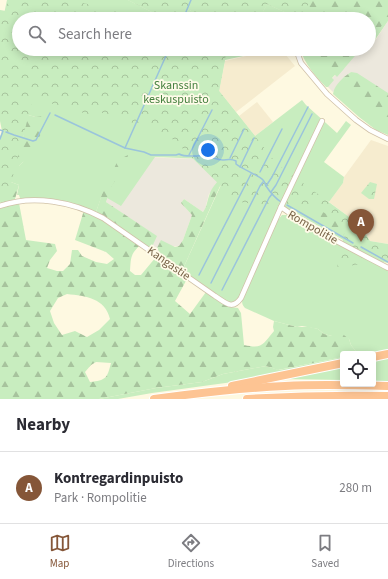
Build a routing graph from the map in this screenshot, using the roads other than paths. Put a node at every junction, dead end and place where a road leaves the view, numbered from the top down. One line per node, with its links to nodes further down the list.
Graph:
1 (298, 56): 3 (street)
2 (322, 121): 5 (street, Rompolitie)
3 (388, 138)
4 (0, 206): 5 (street, Kangastie)
5 (281, 207): 6 (street, Rompolitie)
6 (388, 268)
7 (388, 354): 8 (highway)
8 (376, 356)
9 (340, 364): 11 (highway)
10 (388, 386): 11 (highway)
11 (202, 392): 13 (highway)
12 (388, 396): 14 (highway)
13 (154, 399)
14 (247, 399)

